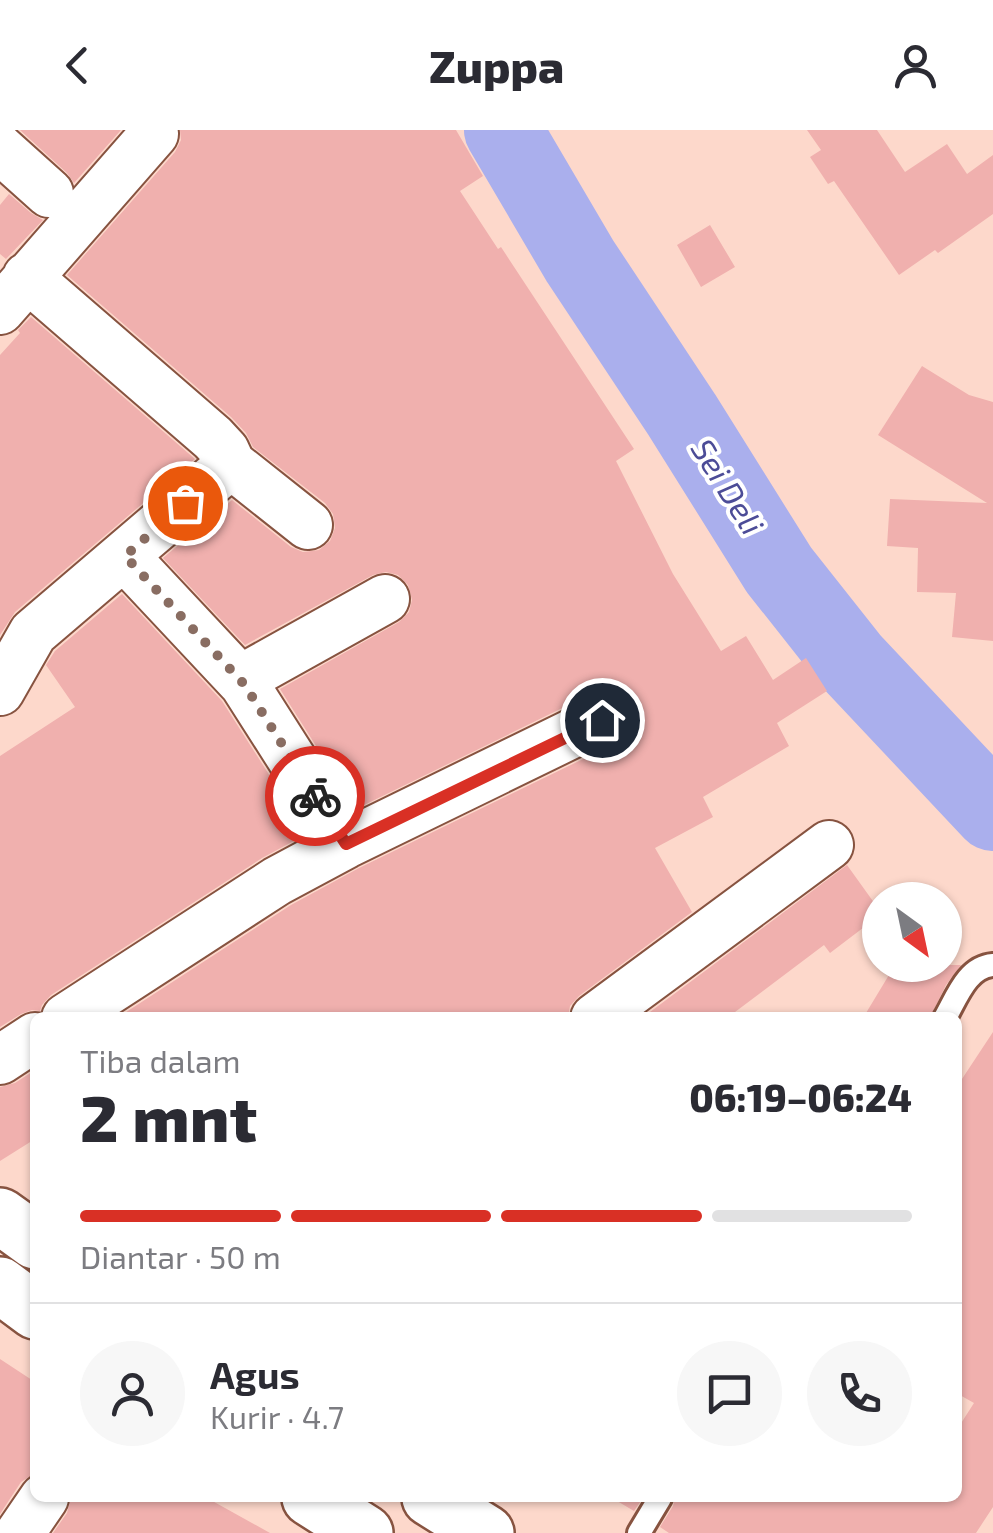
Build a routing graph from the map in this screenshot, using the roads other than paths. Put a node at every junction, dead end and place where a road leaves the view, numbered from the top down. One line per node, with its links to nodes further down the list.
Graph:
1 (154, 134): 4 (street)
2 (0, 149): 3 (street)
3 (49, 194)
4 (14, 294): 5 (street)
5 (232, 464): 6 (street); 7 (street)
6 (308, 524)
7 (125, 556): 9 (street); 10 (street)
8 (386, 598): 9 (street)
9 (244, 684): 12 (street)
10 (0, 690)
11 (602, 720): 12 (street)
12 (346, 844): 15 (street)
13 (828, 845): 16 (street)
14 (993, 965): 17 (lane)
15 (75, 1012)
16 (603, 1012)
17 (948, 1012)
18 (30, 1040): 19 (street)
19 (0, 1060)
20 (0, 1216): 21 (main road)
21 (30, 1237)
22 (0, 1285): 23 (main road)
23 (30, 1307)
24 (41, 1502): 28 (street)
25 (316, 1502): 29 (main road)
26 (436, 1502): 30 (main road)
27 (658, 1502): 31 (lane)
28 (20, 1533)
29 (365, 1533)
30 (486, 1533)
31 (639, 1533)

